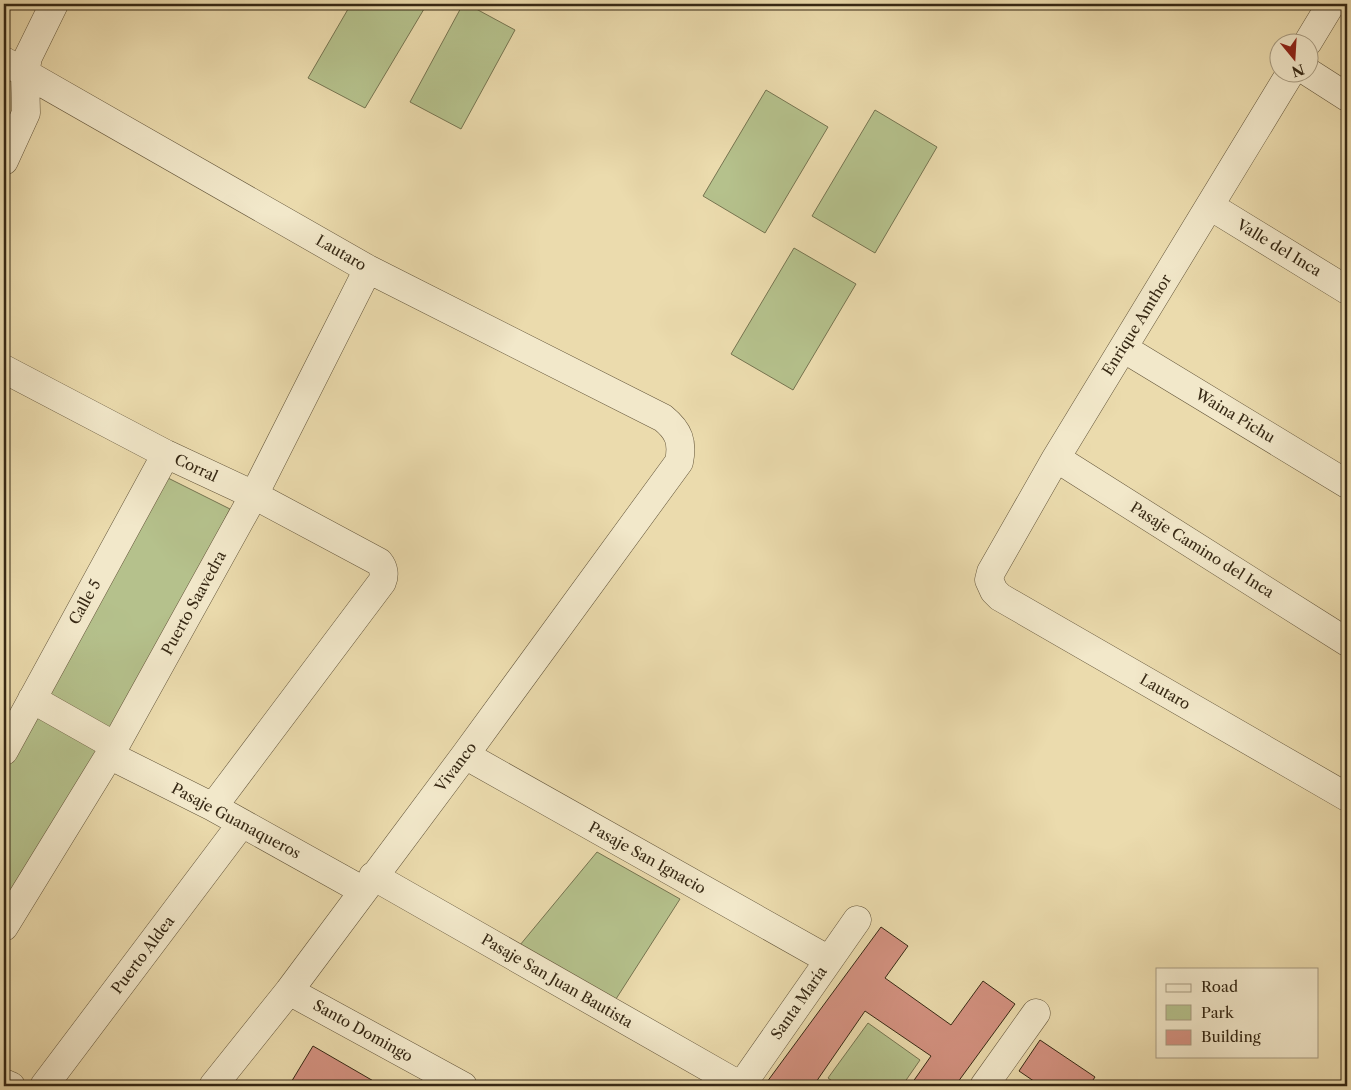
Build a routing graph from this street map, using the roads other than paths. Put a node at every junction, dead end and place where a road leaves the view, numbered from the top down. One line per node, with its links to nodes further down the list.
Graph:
1 (54, 4): 4 (street)
2 (1331, 4): 3 (street)
3 (1314, 32)
4 (15, 67): 8 (street); 10 (street, Lautaro)
5 (1318, 78): 7 (street)
6 (1285, 82): 9 (street, Enrique Amthor)
7 (1347, 97)
8 (4, 161)
9 (1210, 206): 11 (street, Valle del Inca); 12 (street, Enrique Amthor)
10 (368, 269): 14 (street, Lautaro); 18 (street, Puerto Saavedra)
11 (1347, 290)
12 (1123, 348): 16 (street, Enrique Amthor); 17 (street, Waina Pichu)
13 (4, 369): 15 (street, Corral)
14 (679, 438): 24 (street, Vivanco)
15 (166, 454): 18 (street, Corral); 21 (street, Calle 5)
16 (1056, 458): 19 (street, Enrique Amthor); 20 (street, Pasaje Camino del Inca)
17 (1347, 484)
18 (254, 495): 22 (street, Puerto Saavedra); 26 (street, Corral)
19 (989, 580): 25 (street, Lautaro)
20 (1347, 642)
21 (32, 699): 22 (street, Pasaje Guanaqueros); 23 (street, Calle 5)
22 (112, 750): 26 (street, Pasaje Guanaqueros); 30 (street, Puerto Saavedra)
23 (4, 751)
24 (465, 756): 28 (street, Vivanco); 31 (street, Pasaje San Ignacio)
25 (1347, 797)
26 (213, 807): 27 (street, Pasaje Guanaqueros)
27 (242, 823): 28 (street, Pasaje Guanaqueros); 36 (street, Puerto Aldea)
28 (368, 883): 32 (street, Vivanco); 39 (street, Pasaje San Juan Bautista)
29 (857, 920): 31 (street, Santa María)
30 (4, 927)
31 (829, 960): 39 (street, Santa María)
32 (289, 991): 37 (street, Vivanco); 38 (street, Santo Domingo)
33 (1036, 1013): 40 (street)
34 (4, 1083): 35 (street)
35 (11, 1086)
36 (44, 1086)
37 (213, 1086)
38 (463, 1086)
39 (741, 1086)
40 (984, 1086)

